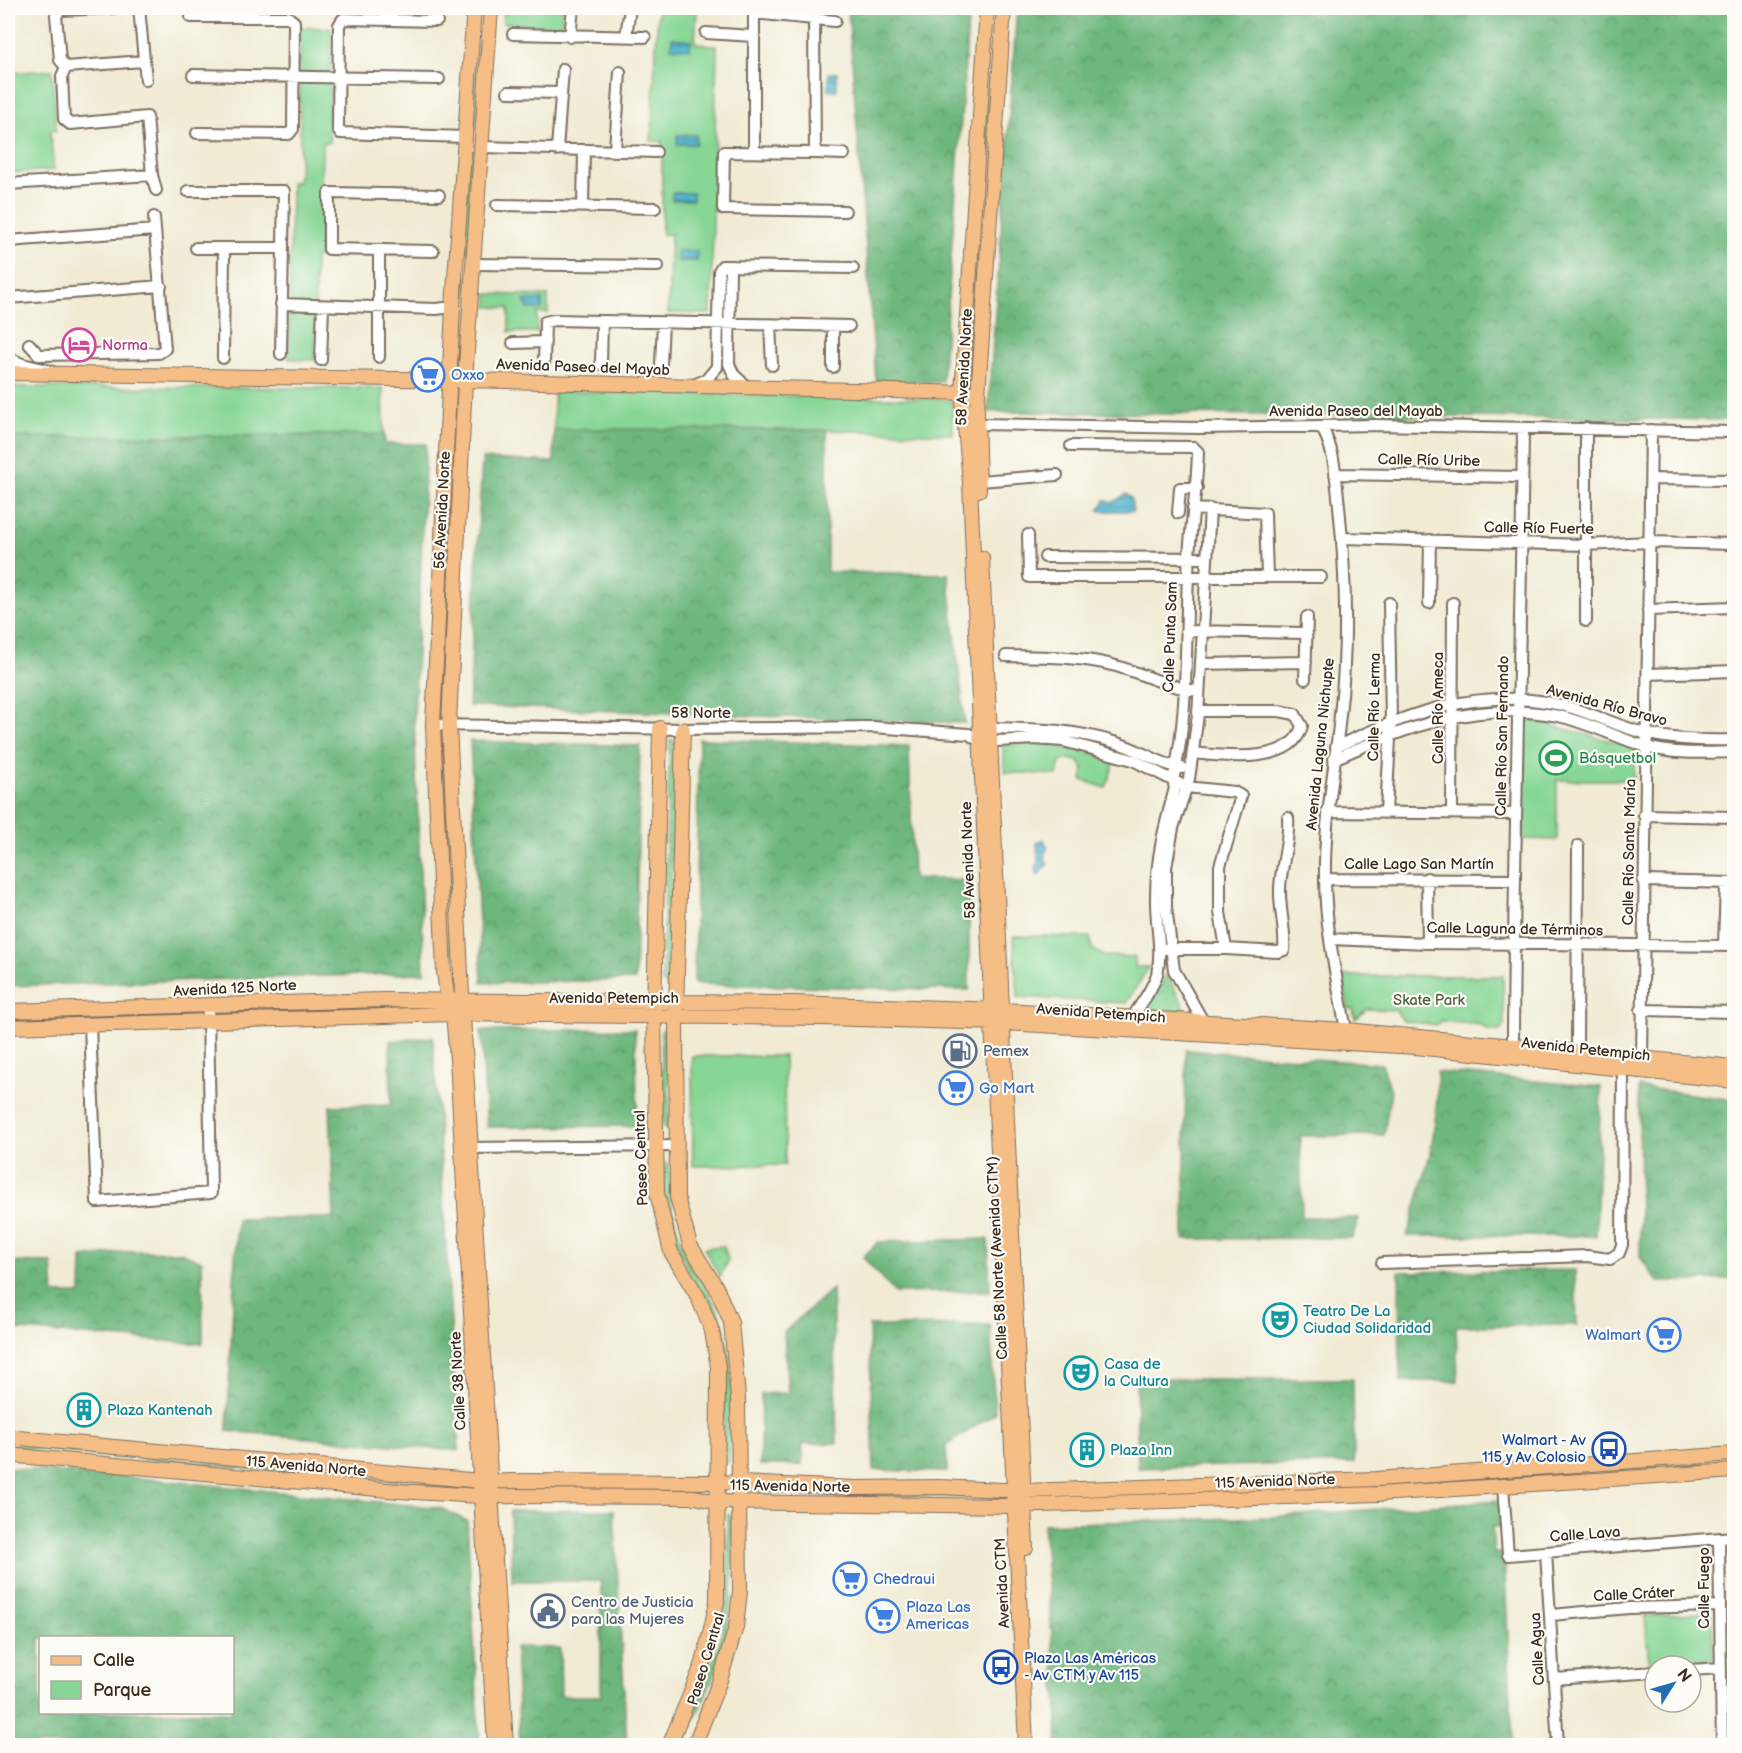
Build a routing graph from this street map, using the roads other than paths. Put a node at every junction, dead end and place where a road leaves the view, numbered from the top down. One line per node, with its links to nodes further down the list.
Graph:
1 (113, 8): 9 (street)
2 (139, 8): 25 (street)
3 (474, 8): 15 (main road, 56 Avenida Norte)
4 (491, 8): 18 (main road, 56 Avenida Norte)
5 (573, 8): 23 (street)
6 (630, 8): 20 (street)
7 (987, 8): 19 (main road, 58 Avenida Norte)
8 (1004, 8): 22 (main road, 58 Avenida Norte)
9 (60, 9): 26 (street)
10 (753, 10): 12 (street); 21 (street)
11 (191, 17): 30 (street)
12 (814, 19): 14 (street); 44 (street)
13 (437, 21): 31 (street)
14 (835, 21)
15 (472, 33): 18 (main road); 37 (main road, 56 Avenida Norte)
16 (706, 33): 21 (street)
17 (513, 34): 23 (street)
18 (489, 35): 38 (main road, 56 Avenida Norte)
19 (985, 35): 22 (main road); 54 (main road, 58 Avenida Norte)
20 (626, 36): 23 (street); 24 (street)
21 (753, 36): 42 (street)
22 (1002, 36): 55 (main road, 58 Avenida Norte)
23 (570, 37)
24 (645, 37)
25 (143, 61): 26 (street); 33 (street)
26 (66, 67): 46 (street)
27 (563, 69): 35 (street)
28 (620, 72): 40 (street)
29 (193, 75): 30 (street)
30 (294, 76): 31 (street); 36 (street)
31 (339, 77): 32 (street); 37 (street)
32 (438, 79)
33 (146, 80)
34 (508, 92): 35 (street)
35 (561, 93): 39 (street)
36 (197, 133)
37 (465, 136): 38 (main road); 65 (main road, 56 Avenida Norte)
38 (482, 143): 39 (street); 66 (main road, 56 Avenida Norte)
39 (557, 150): 41 (street)
40 (615, 150): 41 (street); 43 (street)
41 (584, 151): 52 (street)
42 (754, 151): 44 (street); 56 (street)
43 (656, 152)
44 (815, 153): 45 (street)
45 (844, 154)
46 (152, 175): 47 (street); 48 (street)
47 (8, 184)
48 (156, 190)
49 (188, 191): 61 (street)
50 (439, 195): 63 (street)
51 (497, 206): 52 (street)
52 (584, 206): 53 (street)
53 (655, 208)
54 (974, 208): 55 (main road); 101 (main road, 58 Avenida Norte)
55 (991, 210): 102 (main road, 58 Avenida Norte)
56 (845, 212)
57 (154, 217): 58 (street)
58 (155, 230): 59 (street); 69 (street)
59 (8, 241)
60 (196, 248): 62 (street)
61 (283, 248): 62 (street); 71 (street)
62 (224, 249): 88 (street)
63 (379, 250): 64 (street); 73 (street)
64 (434, 251)
65 (456, 264): 66 (main road); 74 (main road, 56 Avenida Norte)
66 (474, 264): 67 (street); 98 (main road, 56 Avenida Norte)
67 (658, 266)
68 (853, 268): 77 (street)
69 (161, 286): 70 (street); 83 (street)
70 (8, 298)
71 (281, 304): 72 (street); 84 (street)
72 (323, 306): 73 (street); 89 (street)
73 (378, 307): 74 (street); 87 (street)
74 (453, 307): 97 (main road, 56 Avenida Norte)
75 (602, 322): 76 (street); 81 (street); 91 (street)
76 (663, 323): 77 (street); 92 (street)
77 (724, 325): 78 (street); 86 (street)
78 (770, 325): 79 (street); 93 (street)
79 (833, 326): 80 (street); 94 (street)
80 (849, 326)
81 (545, 342): 82 (street); 90 (street)
82 (513, 343)
83 (29, 344)
84 (281, 354)
85 (8, 356): 96 (street)
86 (723, 356): 99 (street); 100 (street)
87 (379, 357)
88 (223, 358)
89 (321, 360)
90 (544, 364)
91 (602, 364)
92 (661, 364)
93 (772, 365)
94 (834, 367)
95 (8, 373): 96 (main road, Avenida Paseo del Mayab)
96 (55, 373): 97 (main road, Avenida Paseo del Mayab)
97 (448, 380): 98 (main road, Avenida Paseo del Mayab); 159 (main road, 56 Avenida Norte)
98 (465, 380): 99 (main road, Avenida Paseo del Mayab); 158 (main road, 56 Avenida Norte)
99 (691, 386): 100 (main road, Avenida Paseo del Mayab)
100 (747, 387): 101 (main road, Avenida Paseo del Mayab)
101 (962, 393): 102 (main road, Avenida Paseo del Mayab); 164 (main road, 58 Avenida Norte)
102 (977, 393): 103 (main road, 58 Avenida Norte)
103 (977, 424): 104 (street, Avenida Paseo del Mayab); 115 (main road, 58 Avenida Norte)
104 (1321, 427): 105 (street, Avenida Paseo del Mayab); 110 (street, Avenida Laguna Nichupte)
105 (1523, 428): 106 (street, Avenida Paseo del Mayab); 112 (street, Calle Río San Fernando)
106 (1586, 428): 107 (street, Avenida Paseo del Mayab); 126 (street)
107 (1652, 430): 108 (street, Avenida Paseo del Mayab); 113 (street, Calle Río Santa María)
108 (1734, 432)
109 (1071, 446): 116 (street, Calle Punta Sam)
110 (1335, 474): 112 (street, Calle Río Uribe); 121 (street, Avenida Laguna Nichupte)
111 (1057, 475): 115 (street)
112 (1522, 477): 124 (street, Calle Río San Fernando)
113 (1652, 479): 114 (street); 123 (street, Calle Río Santa María)
114 (1734, 480)
115 (979, 481): 164 (main road, 58 Avenida Norte)
116 (1197, 488): 117 (street, Calle Punta Sam); 119 (street)
117 (1193, 509): 118 (street); 128 (street, Calle Punta Sam)
118 (1210, 509): 129 (street, Calle Punta Sam); 131 (street)
119 (1178, 513)
120 (1028, 535): 130 (street)
121 (1342, 538): 122 (street, Calle Río Fuerte); 167 (street, Avenida Laguna Nichupte)
122 (1430, 540): 124 (street, Calle Río Fuerte); 135 (street)
123 (1650, 542): 125 (street, Calle Río Fuerte); 126 (street, Calle Río Fuerte); 138 (street, Calle Río Santa María)
124 (1521, 543): 126 (street, Calle Río Fuerte); 152 (street, Calle Río San Fernando)
125 (1734, 544)
126 (1585, 545): 140 (street)
127 (1045, 557): 128 (street)
128 (1188, 558): 129 (street); 130 (street, Calle Punta Sam)
129 (1207, 558): 133 (street, Calle Punta Sam)
130 (1188, 577): 133 (street); 141 (street, Calle Punta Sam)
131 (1267, 577): 132 (street); 133 (street)
132 (1321, 577)
133 (1206, 578): 142 (street, Calle Punta Sam)
134 (1389, 603): 157 (street, Calle Río Lerma)
135 (1429, 603)
136 (1453, 603): 153 (street, Calle Río Ameca)
137 (1734, 607): 138 (street)
138 (1648, 610): 148 (street, Calle Río Santa María)
139 (1307, 617): 143 (street)
140 (1586, 621)
141 (1186, 631): 142 (street); 150 (street, Calle Punta Sam)
142 (1203, 631): 143 (street); 146 (street, Calle Punta Sam)
143 (1307, 633): 145 (street)
144 (1006, 656): 150 (street)
145 (1306, 662): 146 (street); 149 (street)
146 (1201, 664): 151 (street, Calle Punta Sam)
147 (1734, 671): 148 (street)
148 (1648, 674): 163 (street, Calle Río Santa María)
149 (1305, 680)
150 (1183, 689): 151 (street); 172 (street, Calle Punta Sam)
151 (1199, 691): 154 (street, Calle Punta Sam)
152 (1518, 699): 153 (street, Avenida Río Bravo); 155 (street, Calle Río San Fernando); 163 (street, Avenida Río Bravo)
153 (1453, 703): 156 (street, Calle Río Ameca); 157 (street, Avenida Río Bravo)
154 (1198, 711): 170 (street, Calle Punta Sam); 170 (street)
155 (1519, 711): 156 (street, Avenida Río Bravo); 168 (street, Avenida Río Bravo); 179 (street, Calle Río San Fernando)
156 (1454, 715): 162 (street, Avenida Río Bravo); 178 (street, Calle Río Ameca)
157 (1391, 721): 162 (street, Calle Río Lerma); 167 (street, Avenida Río Bravo)
158 (449, 724): 159 (street, 58 Norte); 160 (street, 58 Norte); 200 (main road, 56 Avenida Norte)
159 (433, 725): 197 (main road, 56 Avenida Norte)
160 (660, 728): 161 (street, 58 Norte); 201 (main road, Paseo Central)
161 (683, 729): 164 (street, 58 Norte); 202 (main road, Paseo Central)
162 (1390, 734): 171 (street, Avenida Río Bravo); 177 (street, Calle Río Lerma)
163 (1647, 734): 166 (street, Avenida Río Bravo); 168 (street, Calle Río Santa María)
164 (982, 735): 165 (street, 58 Norte); 206 (main road, 58 Avenida Norte)
165 (1062, 735): 172 (street, 58 Norte); 174 (street, 58 Norte)
166 (1734, 740)
167 (1336, 747): 171 (street, Avenida Laguna Nichupte)
168 (1647, 747): 169 (street, Avenida Río Bravo); 180 (street, Calle Río Santa María)
169 (1734, 752)
170 (1192, 753): 173 (street, Calle Punta Sam)
171 (1334, 759): 176 (street, Avenida Laguna Nichupte)
172 (1176, 767): 173 (street, 58 Norte); 174 (street, Calle Punta Sam)
173 (1189, 769): 175 (street, Calle Punta Sam)
174 (1173, 780): 175 (street, 58 Norte); 195 (street, Calle Punta Sam)
175 (1185, 787): 195 (street, Calle Punta Sam); 196 (street)
176 (1326, 812): 177 (street); 185 (street, Avenida Laguna Nichupte)
177 (1386, 812): 178 (street)
178 (1452, 813): 179 (street)
179 (1515, 814): 186 (street, Calle Río San Fernando)
180 (1644, 816): 181 (street); 187 (street, Calle Río Santa María)
181 (1734, 817)
182 (1288, 818): 196 (street)
183 (1578, 846): 192 (street)
184 (1426, 878): 185 (street, Calle Lago San Martín); 186 (street, Calle Lago San Martín); 190 (street)
185 (1325, 879): 189 (street, Avenida Laguna Nichupte)
186 (1513, 880): 191 (street, Calle Río San Fernando)
187 (1643, 881): 188 (street); 193 (street, Calle Río Santa María)
188 (1730, 883): 194 (street)
189 (1330, 939): 190 (street, Calle Laguna de Términos); 212 (street, Avenida Laguna Nichupte)
190 (1428, 943): 191 (street, Calle Laguna de Términos)
191 (1514, 944): 192 (street, Calle Laguna de Términos); 213 (street, Calle Río San Fernando)
192 (1578, 945): 193 (street, Calle Laguna de Términos); 214 (street)
193 (1643, 945): 194 (street, Calle Laguna de Términos); 203 (street, Calle Río Santa María)
194 (1729, 946)
195 (1164, 949): 196 (street); 207 (street, Calle Punta Sam); 209 (street, Calle Punta Sam)
196 (1226, 949)
197 (444, 972): 198 (main road); 200 (main road, 56 Avenida Norte)
198 (383, 1000): 199 (main road, Avenida 125 Norte); 200 (main road, Avenida 125 Norte)
199 (208, 1007): 204 (main road, Avenida 125 Norte); 208 (street)
200 (457, 1008): 201 (main road, Avenida Petempich); 208 (main road); 221 (main road, Calle 38 Norte)
201 (655, 1008): 202 (main road, Avenida Petempich); 219 (main road, Paseo Central)
202 (676, 1008): 206 (main road, Avenida Petempich); 220 (main road, Paseo Central)
203 (1641, 1010): 205 (street); 215 (street, Calle Río Santa María)
204 (8, 1011)
205 (1734, 1012)
206 (997, 1016): 207 (main road, Avenida Petempich); 217 (main road, Avenida Petempich); 233 (main road, Calle 58 Norte (Avenida CTM))
207 (1132, 1018): 209 (main road, Avenida Petempich)
208 (210, 1023): 210 (main road); 210 (street)
209 (1204, 1023): 212 (main road, Avenida Petempich)
210 (90, 1025): 211 (main road)
211 (8, 1027)
212 (1346, 1030): 213 (main road, Avenida Petempich)
213 (1513, 1045): 214 (main road, Avenida Petempich)
214 (1577, 1051): 215 (main road, Avenida Petempich)
215 (1642, 1058): 216 (main road, Avenida Petempich)
216 (1734, 1067)
217 (1623, 1069): 218 (main road, Avenida Petempich); 222 (street)
218 (1734, 1081)
219 (655, 1145): 220 (street); 221 (street); 229 (main road, Paseo Central)
220 (675, 1146): 230 (main road, Paseo Central)
221 (467, 1148): 232 (main road, Calle 38 Norte)
222 (1382, 1263)
223 (8, 1437): 224 (main road, 115 Avenida Norte)
224 (135, 1450): 227 (main road); 232 (main road, 115 Avenida Norte)
225 (1734, 1454): 233 (main road, 115 Avenida Norte)
226 (8, 1455): 227 (main road, 115 Avenida Norte)
227 (134, 1467): 232 (main road, 115 Avenida Norte)
228 (1734, 1471): 231 (main road, 115 Avenida Norte)
229 (717, 1482): 230 (main road, 115 Avenida Norte); 232 (main road, 115 Avenida Norte); 235 (main road, Paseo Central)
230 (739, 1484): 233 (main road, 115 Avenida Norte); 234 (main road, Paseo Central)
231 (1503, 1485): 236 (main road, 115 Avenida Norte); 239 (street, Calle Lava)
232 (486, 1488): 235 (main road, 115 Avenida Norte); 246 (main road, Calle 38 Norte); 247 (main road, Calle 38 Norte)
233 (1019, 1490): 236 (main road, Avenida CTM)
234 (739, 1501): 235 (main road, 115 Avenida Norte); 236 (main road, 115 Avenida Norte); 249 (main road, Paseo Central)
235 (718, 1502): 248 (main road, Paseo Central)
236 (1020, 1506): 250 (main road, Avenida CTM); 251 (main road, Avenida CTM)
237 (1734, 1538): 238 (street, Calle Lava)
238 (1719, 1539): 239 (street, Calle Lava); 240 (street, Calle Fuego)
239 (1546, 1552): 241 (street, Calle Agua)
240 (1719, 1606): 241 (street, Calle Cráter); 242 (street, Calle Fuego)
241 (1551, 1615): 245 (street, Calle Agua)
242 (1720, 1668): 243 (street); 253 (street, Calle Fuego)
243 (1703, 1669)
244 (1643, 1673): 245 (street)
245 (1554, 1679): 252 (street, Calle Agua)
246 (495, 1746)
247 (506, 1746)
248 (669, 1746)
249 (694, 1746)
250 (1026, 1746)
251 (1034, 1746)
252 (1558, 1746)
253 (1722, 1746)

